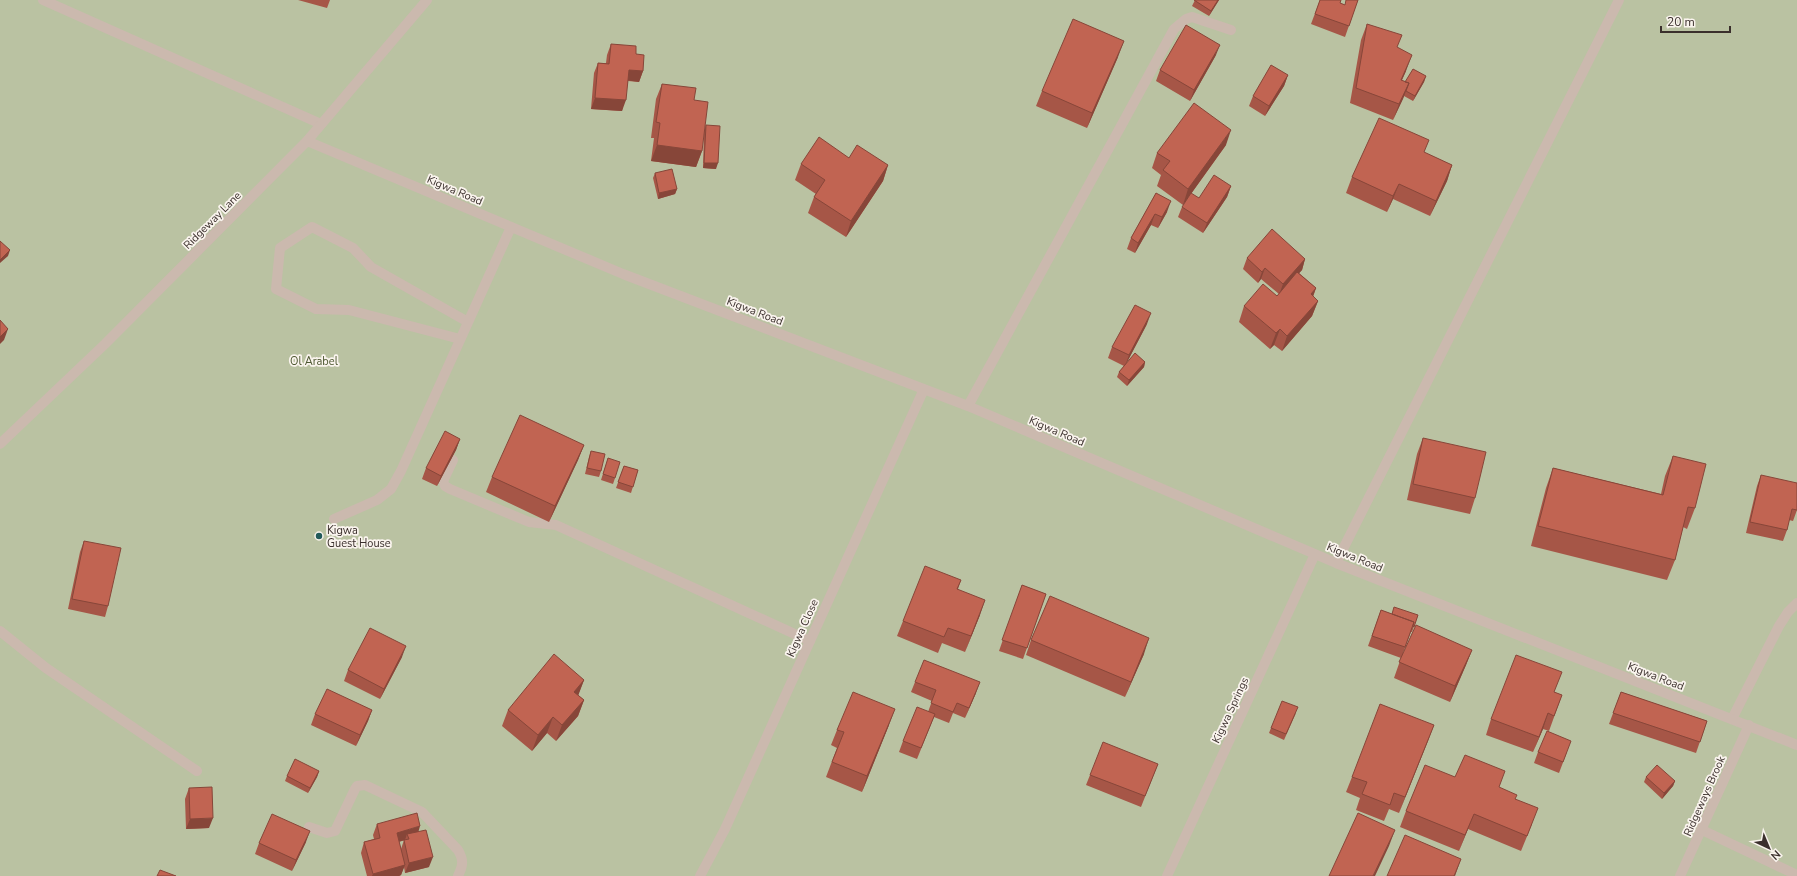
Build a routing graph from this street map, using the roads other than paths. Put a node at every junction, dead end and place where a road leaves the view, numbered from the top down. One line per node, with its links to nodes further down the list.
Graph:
1 (43, 0): 5 (street)
2 (427, 0): 5 (street, Ridgeway Lane)
3 (1619, 0): 16 (street)
4 (1231, 30): 11 (street)
5 (321, 124): 6 (street, Ridgeway Lane)
6 (307, 141): 7 (street, Kigwa Road); 12 (street, Ridgeway Lane)
7 (511, 227): 8 (street); 10 (street, Kigwa Road)
8 (468, 322): 9 (street); 9 (street)
9 (460, 339): 14 (street)
10 (924, 389): 11 (street, Kigwa Road); 19 (street, Kigwa Close)
11 (968, 406): 15 (street, Kigwa Road)
12 (0, 444)
13 (453, 460): 19 (street)
14 (334, 519)
15 (1315, 554): 16 (street, Kigwa Road); 29 (street, Kigwa Springs)
16 (1336, 563): 20 (street, Kigwa Road)
17 (1797, 603): 20 (street)
18 (0, 631): 23 (street)
19 (810, 641): 28 (street, Kigwa Close)
20 (1732, 719): 21 (street, Kigwa Road)
21 (1749, 725): 22 (street, Kigwa Road); 25 (street, Ridgeways Brook)
22 (1797, 744)
23 (197, 771)
24 (309, 827): 27 (street)
25 (1702, 830): 26 (street); 30 (street, Ridgeways Brook)
26 (1797, 875)
27 (458, 876)
28 (700, 876)
29 (1167, 876)
30 (1680, 876)

